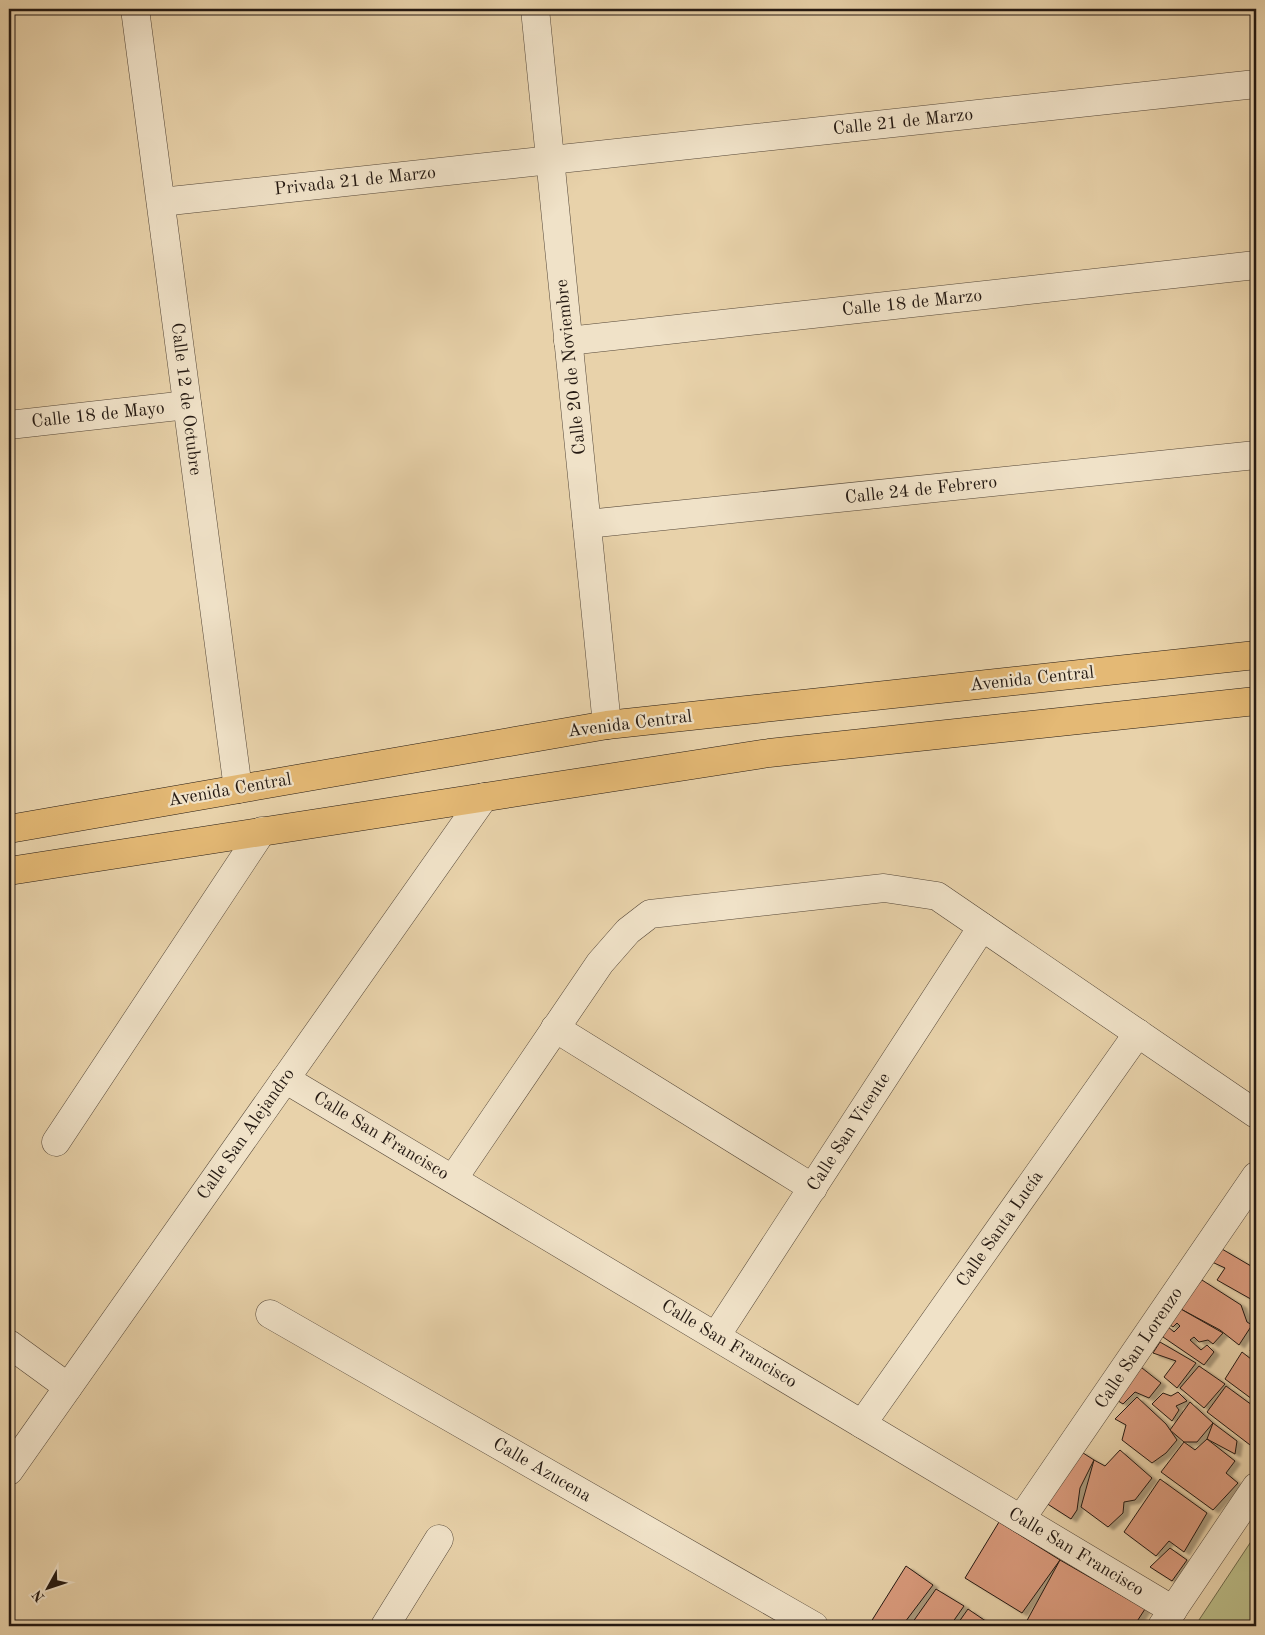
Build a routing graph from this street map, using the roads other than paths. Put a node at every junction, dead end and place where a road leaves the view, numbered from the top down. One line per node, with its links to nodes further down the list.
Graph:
1 (135, 9): 5 (street, Calle 12 de Octubre)
2 (535, 9): 4 (street, Calle 20 de Noviembre)
3 (1256, 84): 4 (street, Calle 21 de Marzo)
4 (550, 160): 5 (street, Privada 21 de Marzo); 7 (street, Calle 20 de Noviembre)
5 (161, 202): 8 (street, Calle 12 de Octubre)
6 (1256, 265): 7 (street, Calle 18 de Marzo)
7 (568, 341): 11 (street, Calle 20 de Noviembre)
8 (187, 405): 9 (street, Calle 18 de Mayo); 15 (street, Calle 12 de Octubre)
9 (9, 425)
10 (1256, 455): 11 (street, Calle 24 de Febrero)
11 (587, 524): 14 (street, Calle 20 de Noviembre)
12 (1256, 655): 14 (main road, Avenida Central)
13 (1256, 701): 16 (main road)
14 (607, 725): 15 (main road, Avenida Central)
15 (238, 789): 17 (main road, Avenida Central)
16 (484, 797): 18 (main road); 23 (street, Calle San Alejandro)
17 (9, 829)
18 (262, 831): 19 (main road); 25 (street)
19 (9, 871)
20 (982, 927): 21 (street); 22 (street); 28 (street, Calle San Vicente)
21 (555, 1028): 27 (street); 28 (street)
22 (1138, 1033): 24 (street); 33 (street, Calle Santa Lucía)
23 (285, 1079): 27 (street, Calle San Francisco); 32 (street, Calle San Alejandro)
24 (1256, 1114)
25 (56, 1142)
26 (1256, 1176): 36 (street, Calle San Lorenzo)
27 (453, 1179): 30 (street, Calle San Francisco)
28 (813, 1188): 30 (street, Calle San Vicente)
29 (270, 1314): 40 (street, Calle Azucena)
30 (716, 1336): 33 (street, Calle San Francisco)
31 (9, 1344): 32 (street)
32 (68, 1386): 34 (street, Calle San Alejandro)
33 (862, 1424): 36 (street, Calle San Francisco)
34 (9, 1471)
35 (1256, 1487): 38 (street)
36 (1021, 1519): 38 (street, Calle San Francisco)
37 (439, 1539): 39 (street)
38 (1167, 1618)
39 (385, 1626)
40 (814, 1626)

